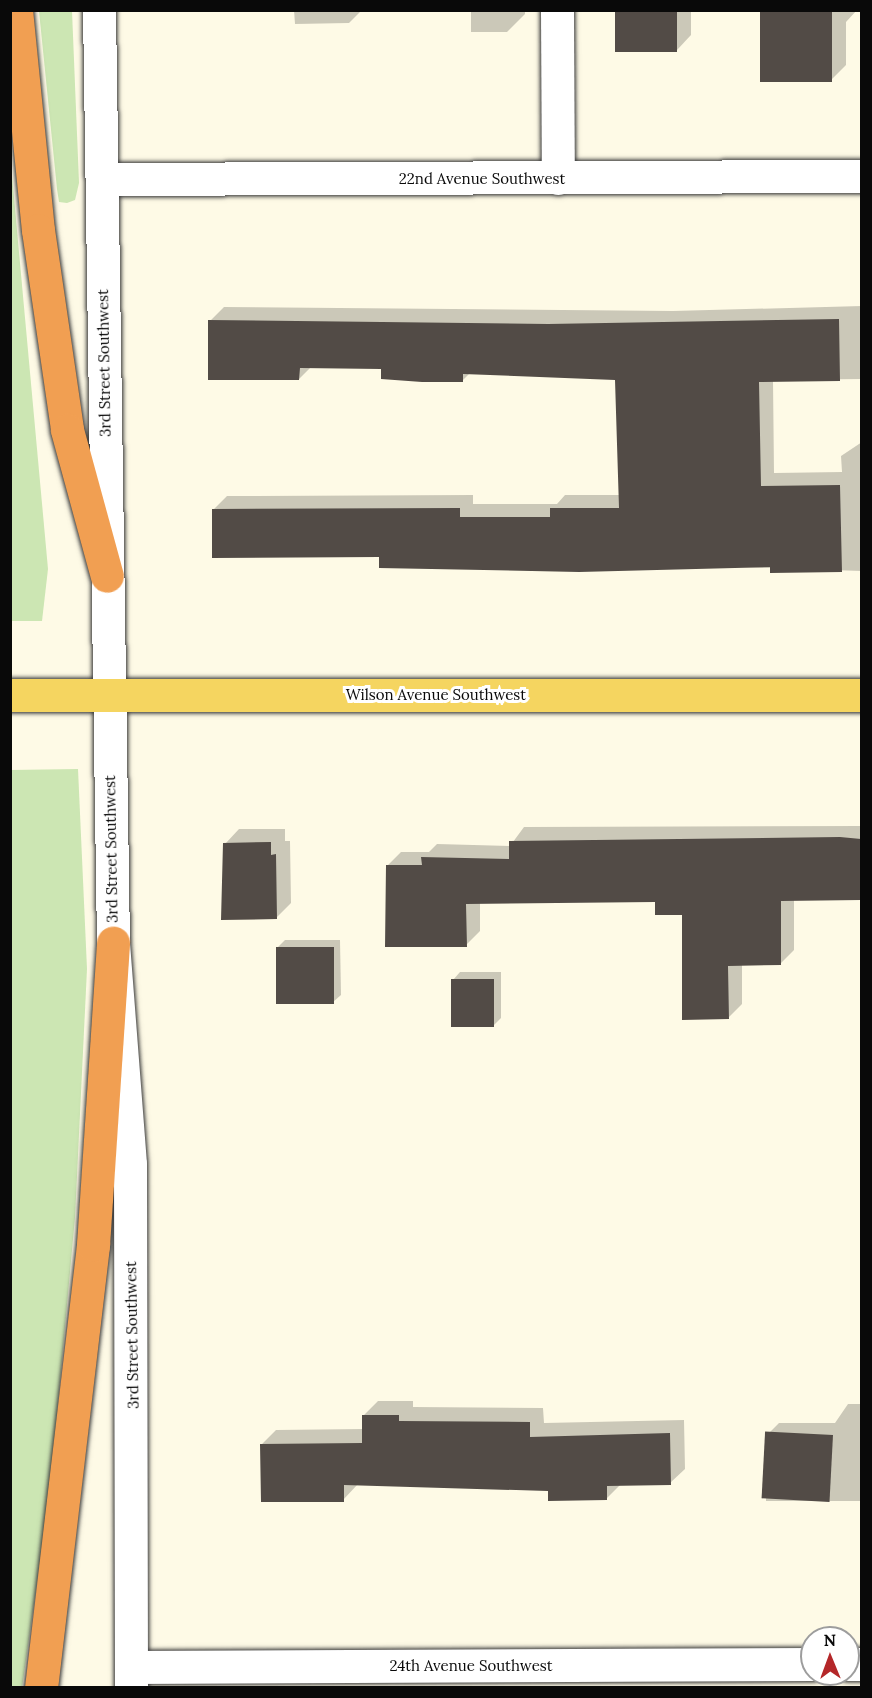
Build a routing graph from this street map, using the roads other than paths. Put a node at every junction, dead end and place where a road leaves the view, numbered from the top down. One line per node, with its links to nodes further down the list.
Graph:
1 (16, 10): 7 (highway)
2 (99, 10): 6 (street, 3rd Street Southwest)
3 (557, 10): 5 (street)
4 (861, 176): 5 (street, 22nd Avenue Southwest)
5 (558, 178): 6 (street, 22nd Avenue Southwest)
6 (102, 179): 7 (street, 3rd Street Southwest)
7 (107, 576): 9 (street, 3rd Street Southwest)
8 (15, 695): 9 (main road, Wilson Avenue Southwest)
9 (108, 695): 10 (main road, Wilson Avenue Southwest); 11 (street, 3rd Street Southwest)
10 (861, 695)
11 (113, 943): 13 (street, 3rd Street Southwest); 14 (highway)
12 (800, 1664): 13 (street, 24th Avenue Southwest)
13 (131, 1677)
14 (41, 1688)

